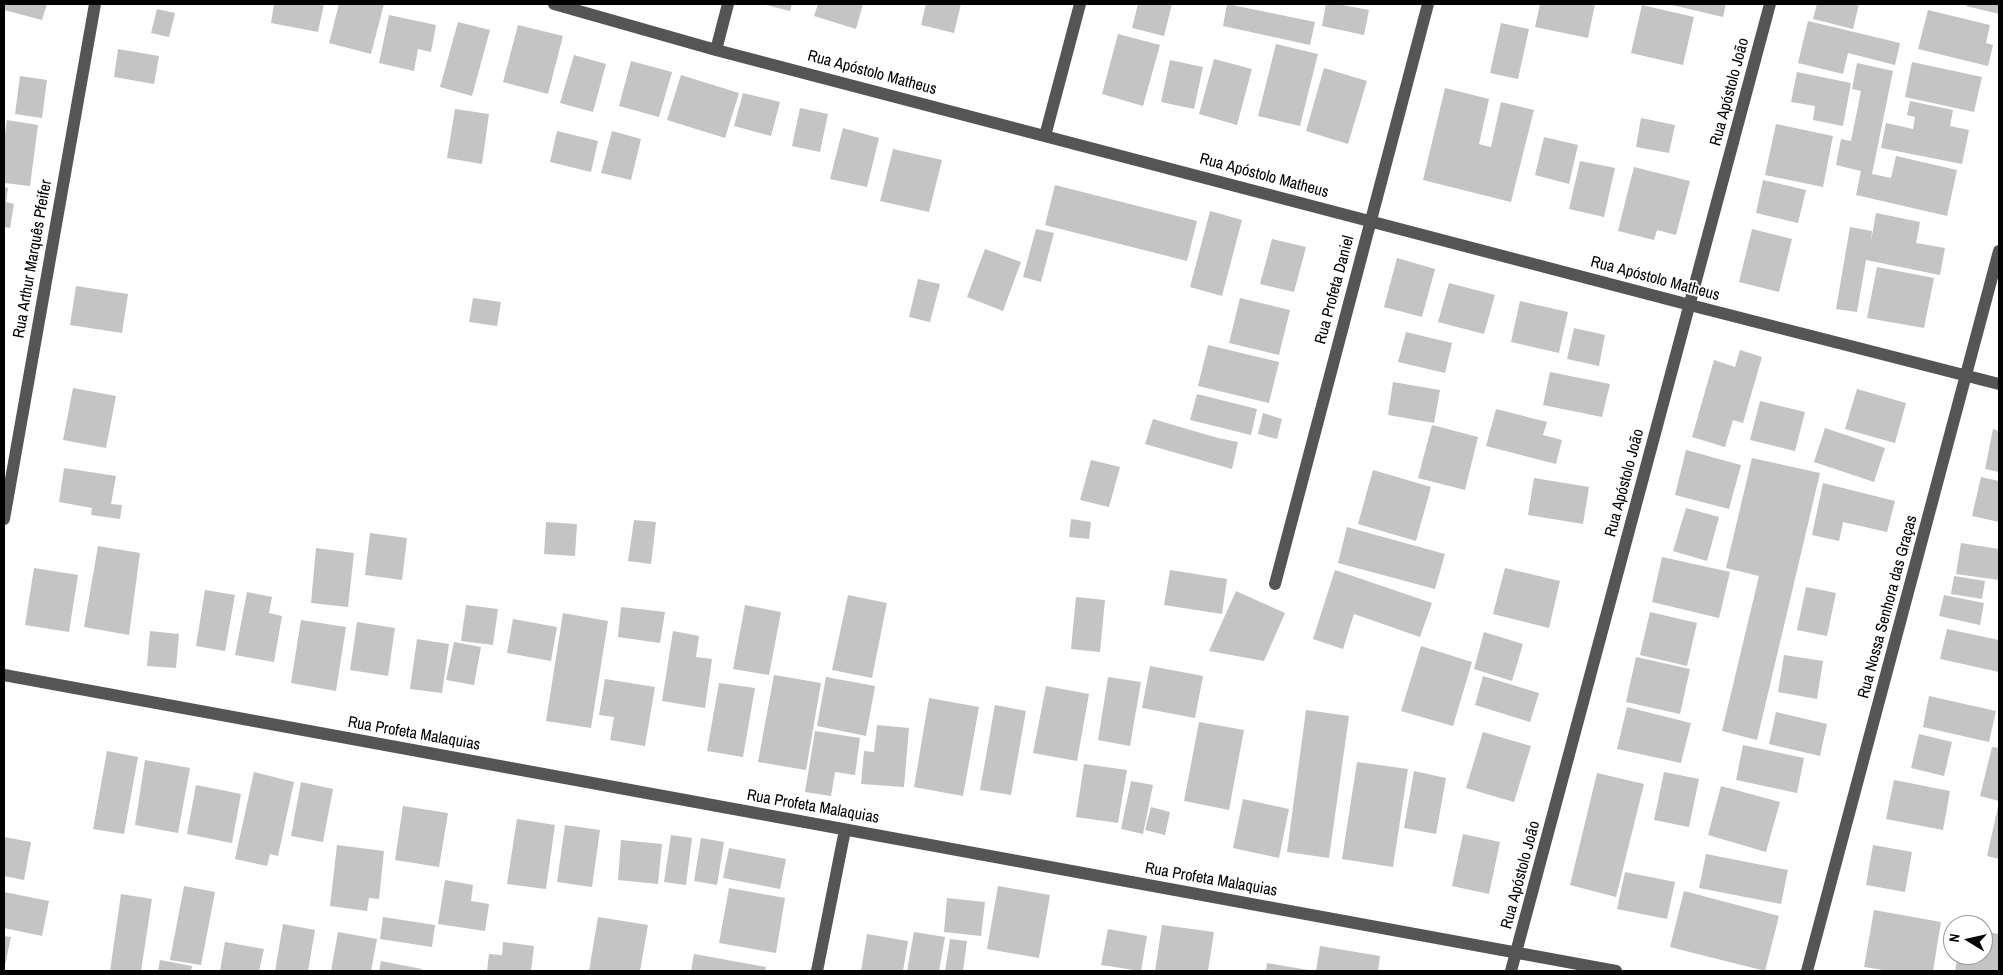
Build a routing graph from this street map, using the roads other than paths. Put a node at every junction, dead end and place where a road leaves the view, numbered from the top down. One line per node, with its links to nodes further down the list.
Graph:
1 (95, 4): 14 (street, Rua Arthur Marquês Pfeifer)
2 (554, 4): 7 (street, Rua Apóstolo Matheus)
3 (728, 4): 7 (street)
4 (1080, 4): 8 (street)
5 (1428, 4): 9 (street, Rua Profeta Daniel)
6 (1770, 4): 11 (street, Rua Apóstolo João)
7 (716, 50): 8 (street, Rua Apóstolo Matheus)
8 (1045, 136): 9 (street, Rua Apóstolo Matheus)
9 (1370, 221): 11 (street, Rua Apóstolo Matheus); 15 (street, Rua Profeta Daniel)
10 (1999, 251): 12 (street, Rua Nossa Senhora das Graças)
11 (1690, 305): 12 (street, Rua Apóstolo Matheus); 18 (street, Rua Apóstolo João)
12 (1966, 375): 13 (street, Rua Apóstolo Matheus); 22 (street, Rua Nossa Senhora das Graças)
13 (1999, 384)
14 (4, 519)
15 (1274, 584)
16 (4, 675): 17 (street, Rua Profeta Malaquias)
17 (845, 830): 18 (street, Rua Profeta Malaquias); 19 (street)
18 (1516, 953): 20 (street, Rua Apóstolo João); 21 (street, Rua Profeta Malaquias)
19 (817, 971)
20 (1512, 971)
21 (1616, 971)
22 (1807, 971)

